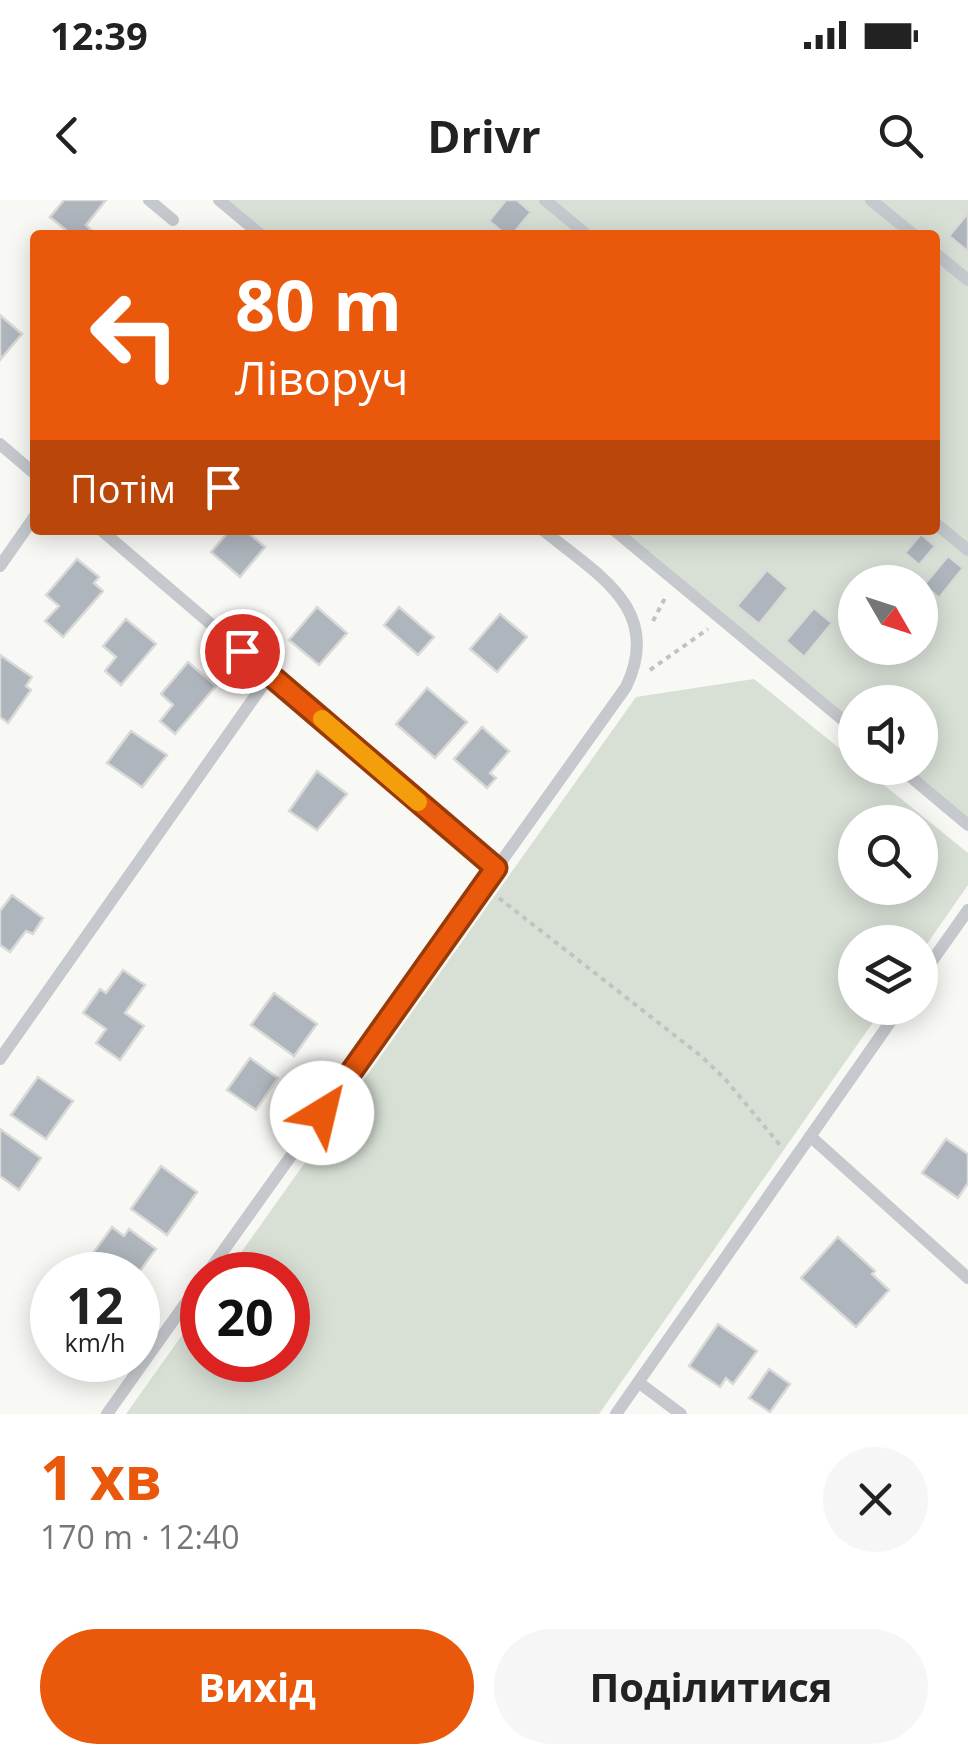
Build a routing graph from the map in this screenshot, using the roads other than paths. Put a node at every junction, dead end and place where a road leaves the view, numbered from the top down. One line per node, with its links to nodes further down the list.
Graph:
1 (149, 200): 5 (lane)
2 (219, 200): 6 (lane)
3 (545, 200): 7 (lane)
4 (871, 200): 8 (lane)
5 (173, 220)
6 (255, 230)
7 (582, 230)
8 (908, 230)
9 (940, 256): 10 (lane)
10 (968, 280)
11 (0, 444): 12 (lane)
12 (30, 470)
13 (30, 523): 19 (lane)
14 (940, 527): 18 (lane)
15 (107, 535): 20 (lane)
16 (549, 535): 24 (lane)
17 (620, 535): 21 (lane)
18 (968, 550)
19 (0, 566)
20 (270, 675): 24 (lane); 28 (lane)
21 (838, 716)
22 (921, 785): 23 (lane)
23 (968, 824)
24 (496, 868): 30 (lane)
25 (968, 910): 26 (lane)
26 (938, 952)
27 (888, 1025): 29 (lane)
28 (0, 1058)
29 (810, 1136): 31 (lane); 33 (lane)
30 (223, 1252)
31 (968, 1278)
32 (180, 1312): 34 (lane)
33 (638, 1382): 35 (lane); 36 (lane)
34 (107, 1414)
35 (616, 1414)
36 (681, 1414)

